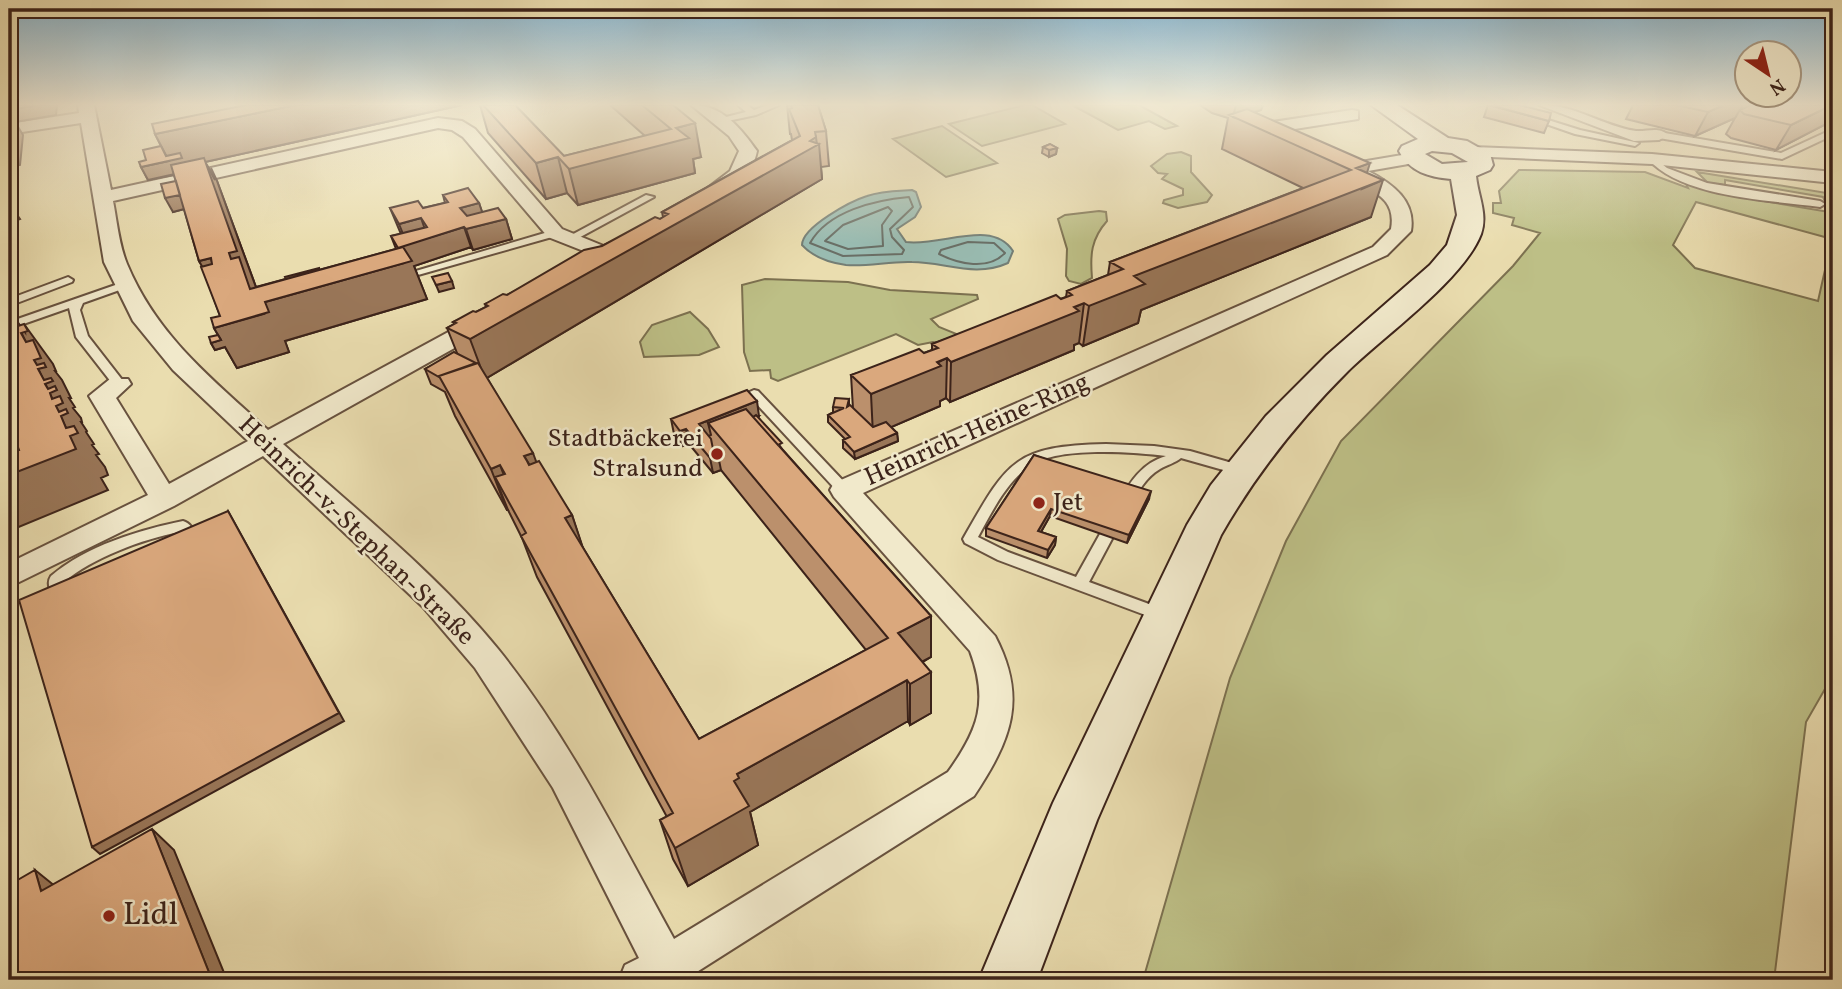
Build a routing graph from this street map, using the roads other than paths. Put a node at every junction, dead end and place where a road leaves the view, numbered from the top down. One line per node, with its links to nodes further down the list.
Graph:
1 (94, 151): 18 (street, Heinrich-v.-Stephan-Straße)
2 (309, 151): 18 (street)
3 (485, 151): 21 (street)
4 (748, 151): 19 (street)
5 (1310, 151): 13 (street, Heinrich-Heine-Ring)
6 (1411, 151): 12 (main road, Heinrich-Heine-Ring)
7 (1419, 151): 12 (main road)
8 (1448, 151): 15 (main road)
9 (1645, 151): 14 (street)
10 (1754, 151): 11 (lane)
11 (1792, 151)
12 (1414, 153): 13 (street); 15 (main road, Heinrich-Heine-Ring)
13 (1327, 159): 35 (street, Heinrich-Heine-Ring)
14 (1652, 159): 15 (street); 16 (street); 20 (lane)
15 (1465, 170): 34 (main road)
16 (1833, 178)
17 (649, 197): 21 (lane)
18 (102, 198): 25 (street, Heinrich-v.-Stephan-Straße)
19 (699, 199)
20 (1821, 204)
21 (562, 236): 22 (street); 23 (lane)
22 (579, 267)
23 (414, 273)
24 (68, 280): 27 (lane)
25 (124, 285): 26 (lane); 32 (street, Heinrich-v.-Stephan-Straße)
26 (79, 301): 29 (lane); 30 (lane)
27 (9, 303)
28 (507, 309): 32 (street)
29 (9, 326)
30 (119, 384): 36 (street)
31 (719, 408): 35 (lane)
32 (267, 444): 36 (street); 43 (street, Heinrich-v.-Stephan-Straße)
33 (1189, 454): 34 (lane); 40 (lane); 40 (lane)
34 (1241, 470): 42 (main road)
35 (844, 490): 43 (street, Heinrich-Heine-Ring)
36 (164, 499): 38 (street)
37 (189, 535): 38 (lane)
38 (77, 555): 39 (street); 41 (lane)
39 (9, 576)
40 (1080, 584): 42 (lane)
41 (58, 591)
42 (1163, 616): 44 (main road)
43 (660, 976)
44 (1009, 980)

